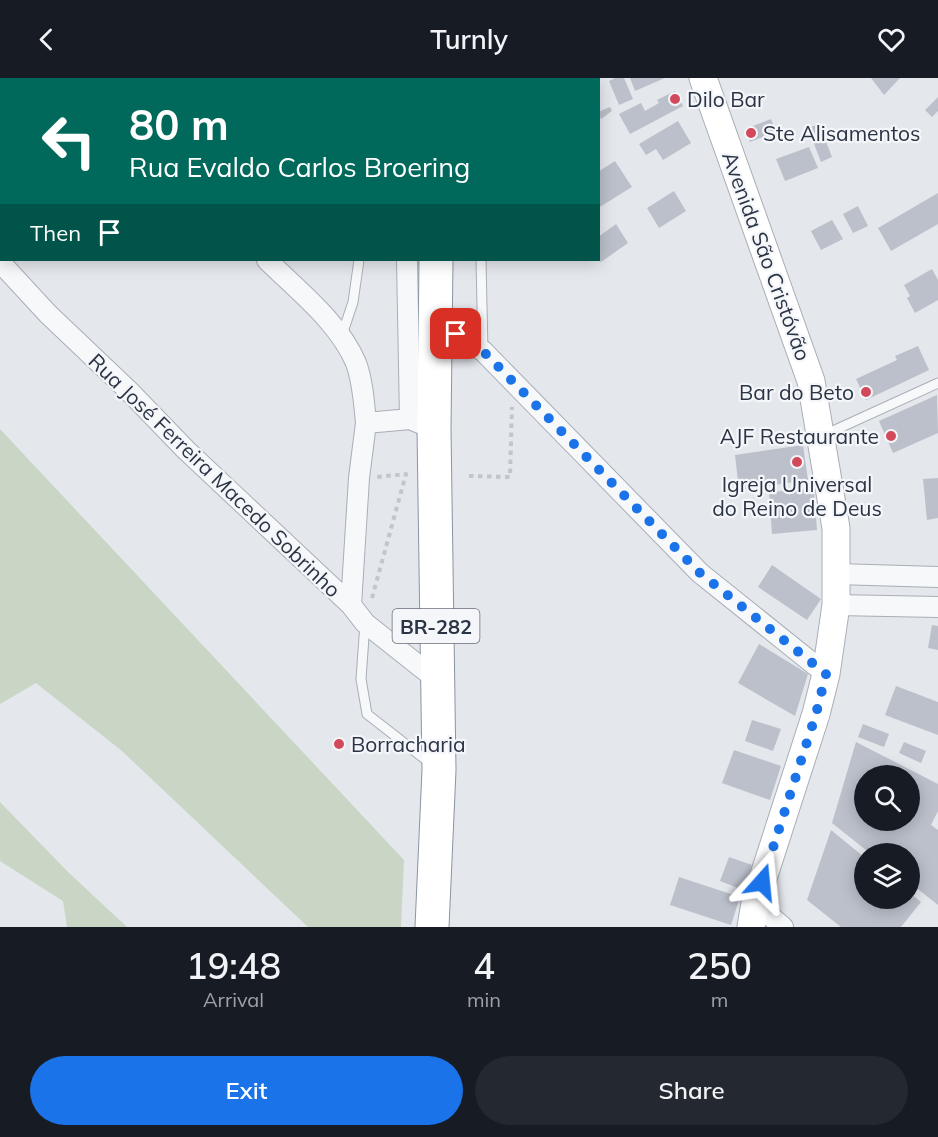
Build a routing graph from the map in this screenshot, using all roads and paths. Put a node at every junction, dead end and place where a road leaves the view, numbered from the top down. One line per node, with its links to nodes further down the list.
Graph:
1 (708, 80): 15 (main road, Avenida São Cristóvão)
2 (268, 261): 9 (street)
3 (358, 261): 9 (lane)
4 (407, 261): 14 (street)
5 (436, 261): 8 (highway, BR-282)
6 (481, 261): 10 (lane)
7 (0, 262): 20 (street, Rua José Ferreira Macedo Sobrinho)
8 (436, 325): 10 (street); 14 (highway, BR-282)
9 (341, 338): 13 (street)
10 (483, 351): 11 (street)
11 (513, 382): 16 (path); 24 (street)
12 (938, 383): 15 (lane)
13 (366, 423): 14 (street); 17 (street)
14 (422, 424): 25 (highway, BR-282)
15 (822, 436): 18 (main road, Avenida São Cristóvão)
16 (469, 476)
17 (359, 478): 20 (street); 23 (path)
18 (836, 574): 19 (street); 21 (main road, Avenida São Cristóvão)
19 (938, 577)
20 (351, 605): 23 (street, Rua José Ferreira Macedo Sobrinho)
21 (837, 605): 22 (street); 24 (main road, Avenida São Cristóvão)
22 (938, 607)
23 (365, 623): 25 (street, Rua José Ferreira Macedo Sobrinho); 26 (lane)
24 (826, 674): 27 (main road, Avenida São Cristóvão)
25 (437, 680): 26 (highway, BR-282)
26 (439, 770): 28 (highway, BR-282)
27 (753, 915): 29 (street)
28 (432, 927)
29 (783, 927)

